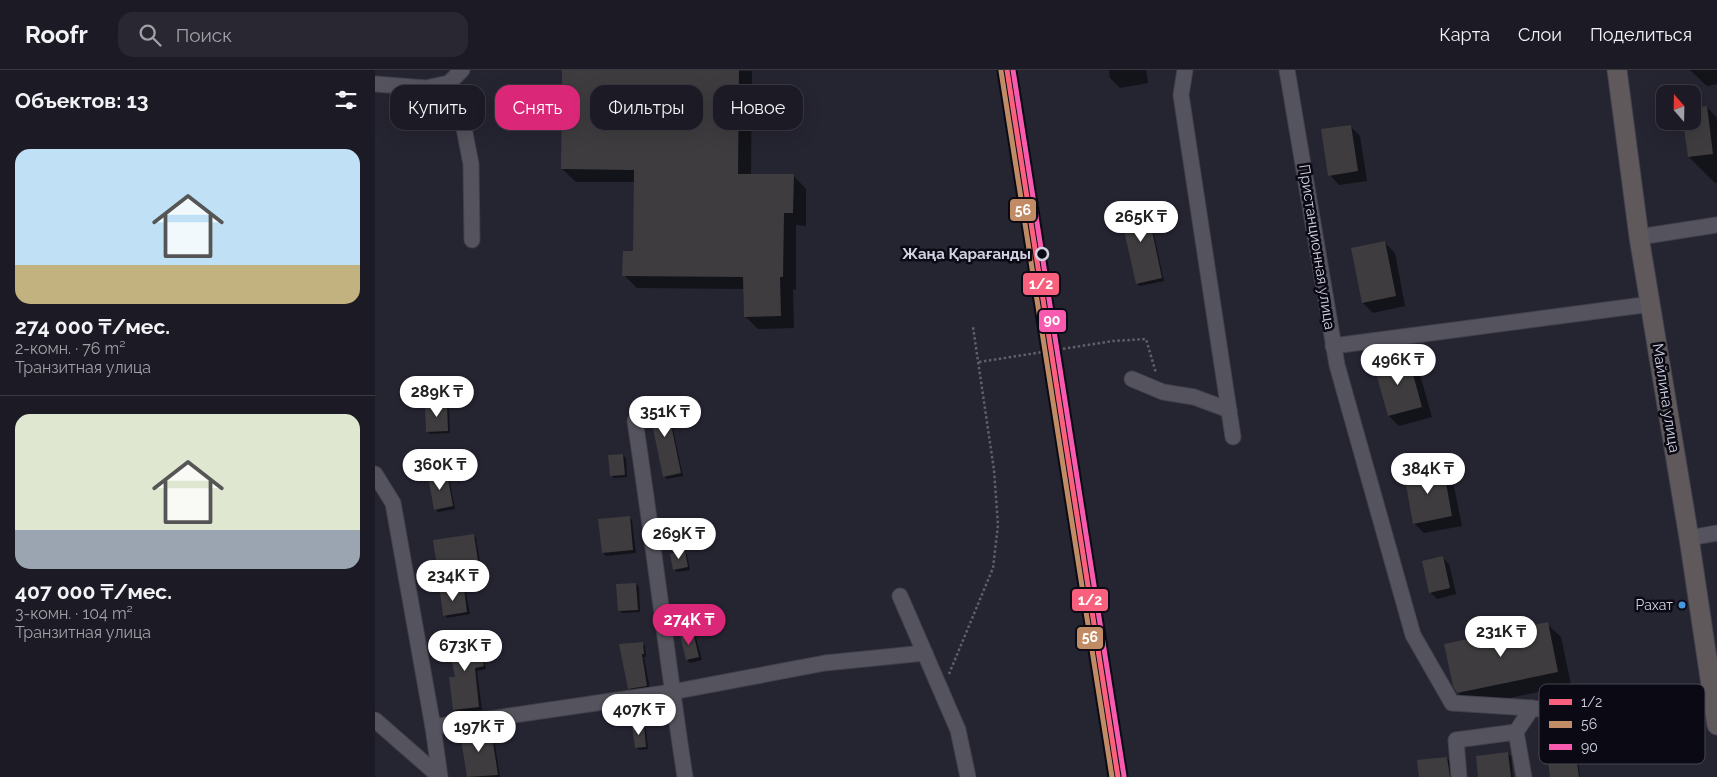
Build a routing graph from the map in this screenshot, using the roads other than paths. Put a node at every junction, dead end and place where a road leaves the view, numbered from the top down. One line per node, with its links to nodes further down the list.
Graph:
1 (462, 70): 5 (street)
2 (1185, 70): 13 (street)
3 (1287, 70): 11 (street, Пристанционная улица)
4 (1617, 70): 8 (main road, Майлина улица)
5 (449, 83): 6 (street); 9 (street)
6 (375, 84)
7 (1717, 225): 8 (street)
8 (1639, 238): 10 (main road, Майлина улица)
9 (472, 240)
10 (1651, 304): 11 (street); 18 (main road, Майлина улица)
11 (1333, 346): 24 (street, Пристанционная улица)
12 (1132, 378): 13 (street)
13 (1229, 410): 15 (street)
14 (635, 421): 21 (street)
15 (1233, 437)
16 (375, 474): 28 (street)
17 (1717, 533): 18 (street)
18 (1689, 538): 22 (main road, Майлина улица)
19 (900, 596): 20 (street)
20 (925, 653): 21 (street); 32 (street)
21 (672, 692): 28 (street); 31 (street)
22 (1714, 703): 23 (street); 27 (main road, Майлина улица)
23 (1705, 704)
24 (1532, 708): 25 (street); 29 (street)
25 (1539, 709)
26 (375, 720): 30 (street)
27 (1717, 725)
28 (433, 727): 30 (street)
29 (1516, 732): 33 (street); 34 (street)
30 (439, 777)
31 (685, 777)
32 (968, 777)
33 (1459, 777)
34 (1523, 777)

